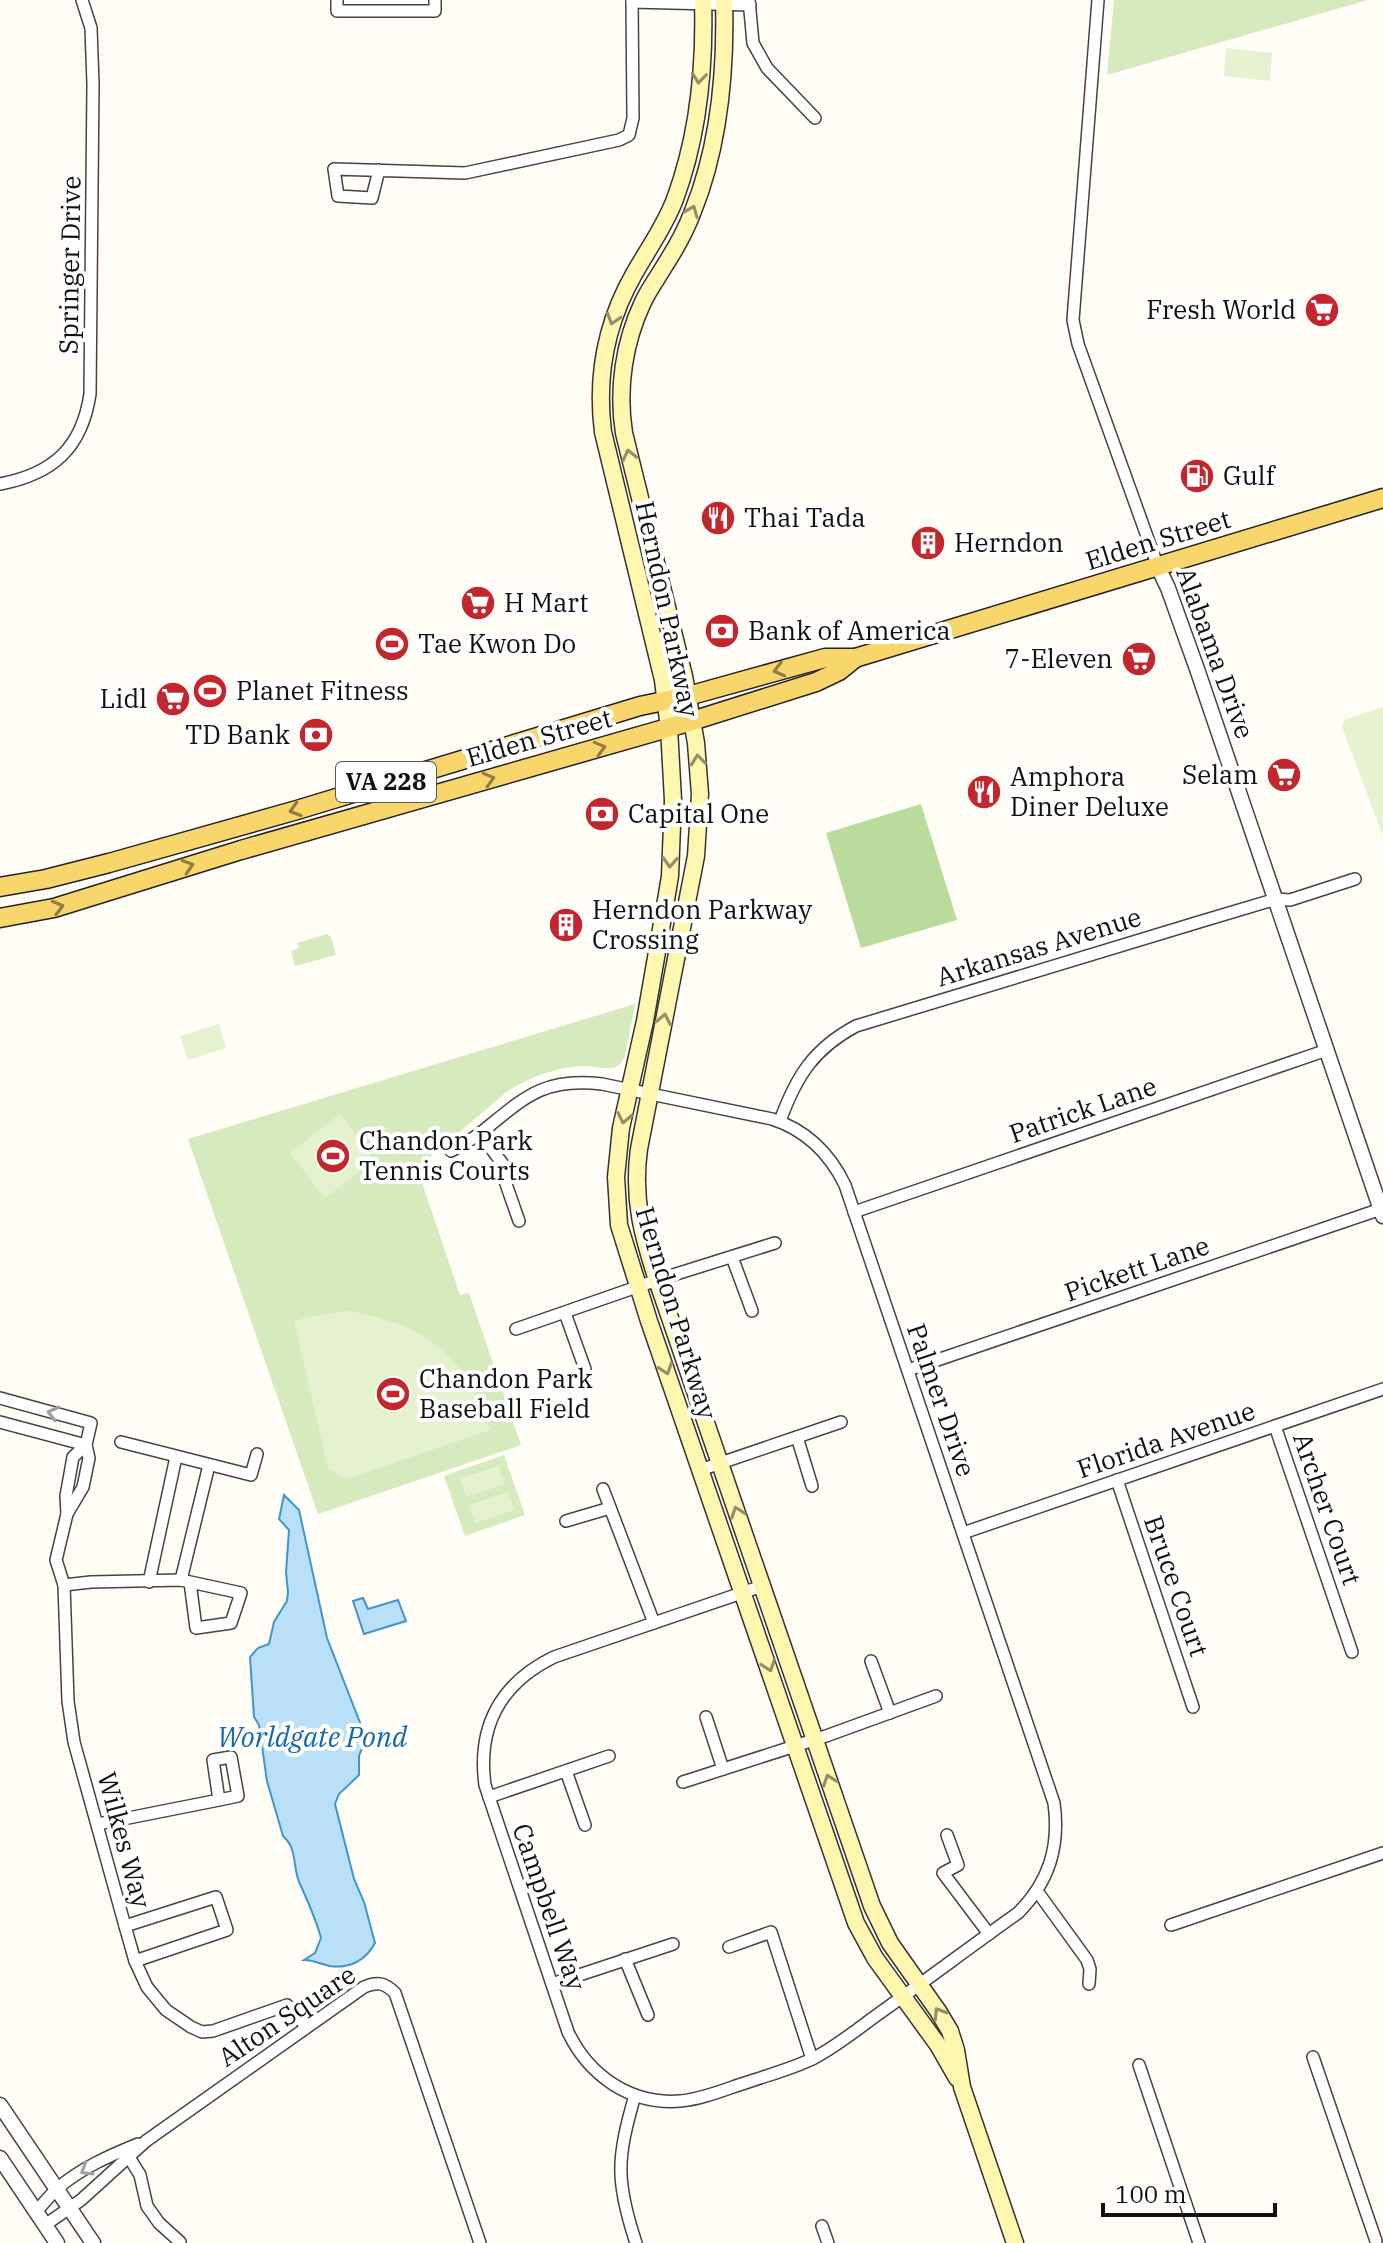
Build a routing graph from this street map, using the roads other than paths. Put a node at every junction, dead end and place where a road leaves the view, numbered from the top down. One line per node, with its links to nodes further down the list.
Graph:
1 (82, 0): 11 (street, Springer Drive)
2 (337, 0): 3 (street)
3 (435, 0)
4 (1098, 0): 13 (street, Alabama Drive)
5 (632, 1): 6 (street); 10 (street)
6 (704, 2): 7 (street); 16 (main road, Herndon Parkway, one-way to 16)
7 (724, 2): 8 (street); 15 (main road, Herndon Parkway, one-way to 7)
8 (749, 3): 9 (street)
9 (815, 118)
10 (379, 170)
11 (0, 484)
12 (1383, 498): 13 (main road, Elden Street)
13 (1158, 567): 14 (main road, Elden Street); 21 (street, Alabama Drive)
14 (855, 658): 15 (main road, Elden Street, one-way to 15); 17 (main road, Elden Street)
15 (688, 696): 16 (main road, Elden Street); 17 (main road, Herndon Parkway)
16 (665, 701): 18 (main road, Herndon Parkway); 20 (main road, Elden Street / VA 228, one-way to 20)
17 (692, 721): 18 (main road, Elden Street / VA 228); 25 (main road, Herndon Parkway, one-way to 17)
18 (669, 728): 22 (main road, Elden Street / VA 228, one-way to 18); 24 (main road, Herndon Parkway, one-way to 24)
19 (1355, 879): 21 (street, Arkansas Avenue)
20 (0, 887)
21 (1276, 899): 23 (street, Alabama Drive); 26 (street, Arkansas Avenue)
22 (0, 918)
23 (1327, 1050): 29 (street, Patrick Lane); 30 (street, Alabama Drive)
24 (630, 1090): 25 (street, Palmer Drive); 27 (street, Palmer Drive); 35 (main road, Herndon Parkway, one-way to 35)
25 (649, 1094): 26 (street, Palmer Drive); 34 (main road, Herndon Parkway)
26 (780, 1121): 29 (street, Palmer Drive)
27 (480, 1134): 28 (street, Palmer Drive); 31 (street)
28 (451, 1151)
29 (854, 1212): 40 (street, Palmer Drive)
30 (1382, 1213): 40 (street, Pickett Lane)
31 (519, 1221)
32 (775, 1243): 33 (street)
33 (732, 1257): 34 (street); 36 (street)
34 (657, 1280): 35 (street); 51 (main road, Herndon Parkway)
35 (638, 1287): 37 (street); 53 (main road, Herndon Parkway, one-way to 53)
36 (752, 1311)
37 (565, 1313): 38 (street); 39 (street)
38 (516, 1329)
39 (585, 1369)
40 (908, 1370): 59 (street, Palmer Drive)
41 (1383, 1389): 45 (street, Florida Avenue)
42 (0, 1398): 48 (street, Wilkes Way, one-way to 42)
43 (0, 1422): 48 (street)
44 (841, 1422): 46 (street)
45 (1275, 1426): 54 (street, Florida Avenue); 66 (street, Archer Court)
46 (797, 1437): 51 (street); 55 (street)
47 (121, 1442): 50 (street)
48 (86, 1445): 62 (street, Wilkes Way)
49 (257, 1454): 52 (street)
50 (176, 1457): 52 (street); 61 (street)
51 (720, 1464): 53 (street); 63 (main road, Herndon Parkway, one-way to 51)
52 (209, 1465): 60 (street)
53 (700, 1470): 64 (main road, Herndon Parkway)
54 (1117, 1480): 59 (street, Florida Avenue); 69 (street, Bruce Court)
55 (812, 1486)
56 (603, 1489): 57 (street)
57 (610, 1508): 58 (street); 65 (street)
58 (566, 1521)
59 (963, 1533): 84 (street, Palmer Drive)
60 (185, 1581): 60 (street); 61 (street)
61 (149, 1582): 62 (street)
62 (64, 1585): 80 (street, Wilkes Way)
63 (762, 1586): 64 (street, Campbell Way); 72 (main road, Herndon Parkway)
64 (742, 1593): 65 (street, Campbell Way); 73 (main road, Herndon Parkway, one-way to 73)
65 (654, 1623): 78 (street, Campbell Way)
66 (1352, 1652)
67 (871, 1661): 70 (street)
68 (936, 1696): 70 (street)
69 (1193, 1707)
70 (890, 1713): 72 (street)
71 (706, 1717): 75 (street)
72 (815, 1740): 73 (street); 93 (main road, Herndon Parkway, one-way to 72)
73 (796, 1746): 75 (street); 95 (main road, Herndon Parkway)
74 (609, 1756): 76 (street)
75 (723, 1769): 77 (street)
76 (566, 1771): 78 (street); 81 (street)
77 (683, 1782)
78 (489, 1797): 92 (street, Campbell Way)
79 (219, 1800): 80 (street)
80 (98, 1824): 86 (street, Wilkes Way)
81 (585, 1825)
82 (947, 1835): 87 (street)
83 (1383, 1853): 85 (street)
84 (1037, 1891): 87 (street, Palmer Drive); 94 (street)
85 (1171, 1925)
86 (125, 1926): 91 (street, Wilkes Way); 91 (street)
87 (989, 1934): 93 (street, Palmer Drive)
88 (673, 1944): 90 (street)
89 (729, 1947): 99 (street)
90 (625, 1959): 92 (street); 96 (street)
91 (135, 1961): 97 (street, Wilkes Way)
92 (552, 1984): 102 (street, Campbell Way)
93 (919, 1984): 95 (street, Palmer Drive); 101 (main road, Herndon Parkway, one-way to 93)
94 (1089, 1984)
95 (903, 1996): 99 (street, Campbell Way); 101 (main road, Herndon Parkway)
96 (648, 2015)
97 (306, 2026): 104 (street, Alton Square); 115 (street, Alton Square)
98 (1313, 2057): 111 (street)
99 (812, 2059): 102 (street, Campbell Way)
100 (1139, 2065): 119 (street)
101 (962, 2087): 118 (main road, Herndon Parkway)
102 (635, 2095): 116 (street)
103 (0, 2105): 106 (street)
104 (127, 2153): 106 (street, Alton Square, one-way to 106); 107 (street, Alton Square); 112 (street)
105 (0, 2158): 108 (street)
106 (55, 2190): 107 (street); 108 (street, Alton Square)
107 (69, 2209): 109 (street, Alton Square); 114 (street)
108 (36, 2212): 109 (street)
109 (45, 2225): 113 (street)
110 (822, 2226): 117 (street)
111 (1377, 2240)
112 (180, 2242)
113 (57, 2243)
114 (93, 2243)
115 (480, 2243)
116 (636, 2243)
117 (828, 2243)
118 (1015, 2243)
119 (1199, 2243)

